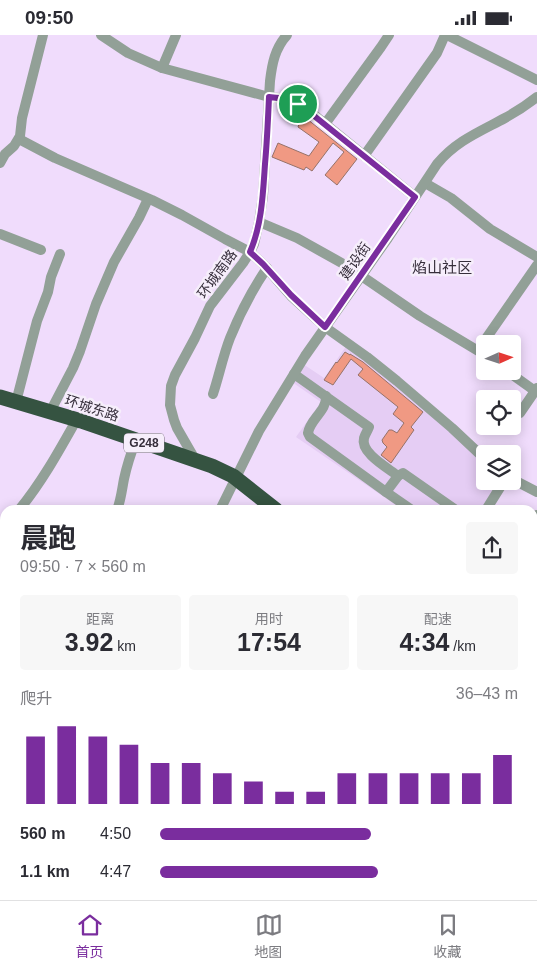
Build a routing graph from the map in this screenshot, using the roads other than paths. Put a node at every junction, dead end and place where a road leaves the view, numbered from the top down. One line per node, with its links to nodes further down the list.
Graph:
1 (44, 35): 12 (street)
2 (101, 35): 7 (street)
3 (176, 35): 7 (street)
4 (287, 35): 9 (street, 环城南路)
5 (388, 35): 11 (street)
6 (446, 35): 8 (street); 13 (street)
7 (162, 68): 9 (street)
8 (537, 80)
9 (269, 97): 11 (street); 18 (street, 环城南路)
10 (537, 97): 15 (street, 建设街)
11 (325, 124): 13 (street)
12 (19, 139): 14 (street); 17 (street)
13 (364, 155): 16 (street)
14 (0, 163)
15 (425, 183): 16 (street, 建设街); 23 (street)
16 (415, 197): 26 (street, 建设街)
17 (148, 199): 21 (street); 37 (street)
18 (259, 221): 21 (street, 环城南路); 26 (street)
19 (0, 234): 20 (street)
20 (41, 250)
21 (250, 252): 25 (street); 42 (street, 环城南路)
22 (60, 254): 36 (street)
23 (537, 257)
24 (537, 265): 28 (street)
25 (267, 268): 27 (street); 33 (street)
26 (362, 275): 27 (street, 建设街); 29 (street)
27 (325, 327): 30 (street, 建设街); 41 (street)
28 (493, 335)
29 (476, 349)
30 (294, 374): 34 (street); 44 (street, 建设街)
31 (521, 380): 32 (street)
32 (536, 390): 38 (street)
33 (213, 394)
34 (326, 396): 43 (street); 47 (street)
35 (0, 397): 36 (highway, 环城东路 / G248)
36 (16, 402): 37 (highway, 环城东路 / G248)
37 (50, 412): 39 (highway, 环城东路 / G248)
38 (521, 412)
39 (77, 419): 40 (highway, 环城东路 / G248); 49 (street)
40 (136, 440): 42 (highway, 环城东路 / G248); 50 (street)
41 (476, 451)
42 (196, 461): 44 (highway, 环城东路 / G248)
43 (398, 476): 47 (street); 54 (street)
44 (235, 478): 51 (street, 建设街); 52 (highway, 环城东路 / G248)
45 (521, 484): 48 (street)
46 (498, 490): 55 (street)
47 (386, 492): 53 (street)
48 (537, 492)
49 (23, 505)
50 (119, 505)
51 (222, 505)
52 (270, 505)
53 (405, 505)
54 (449, 505)
55 (489, 505)

